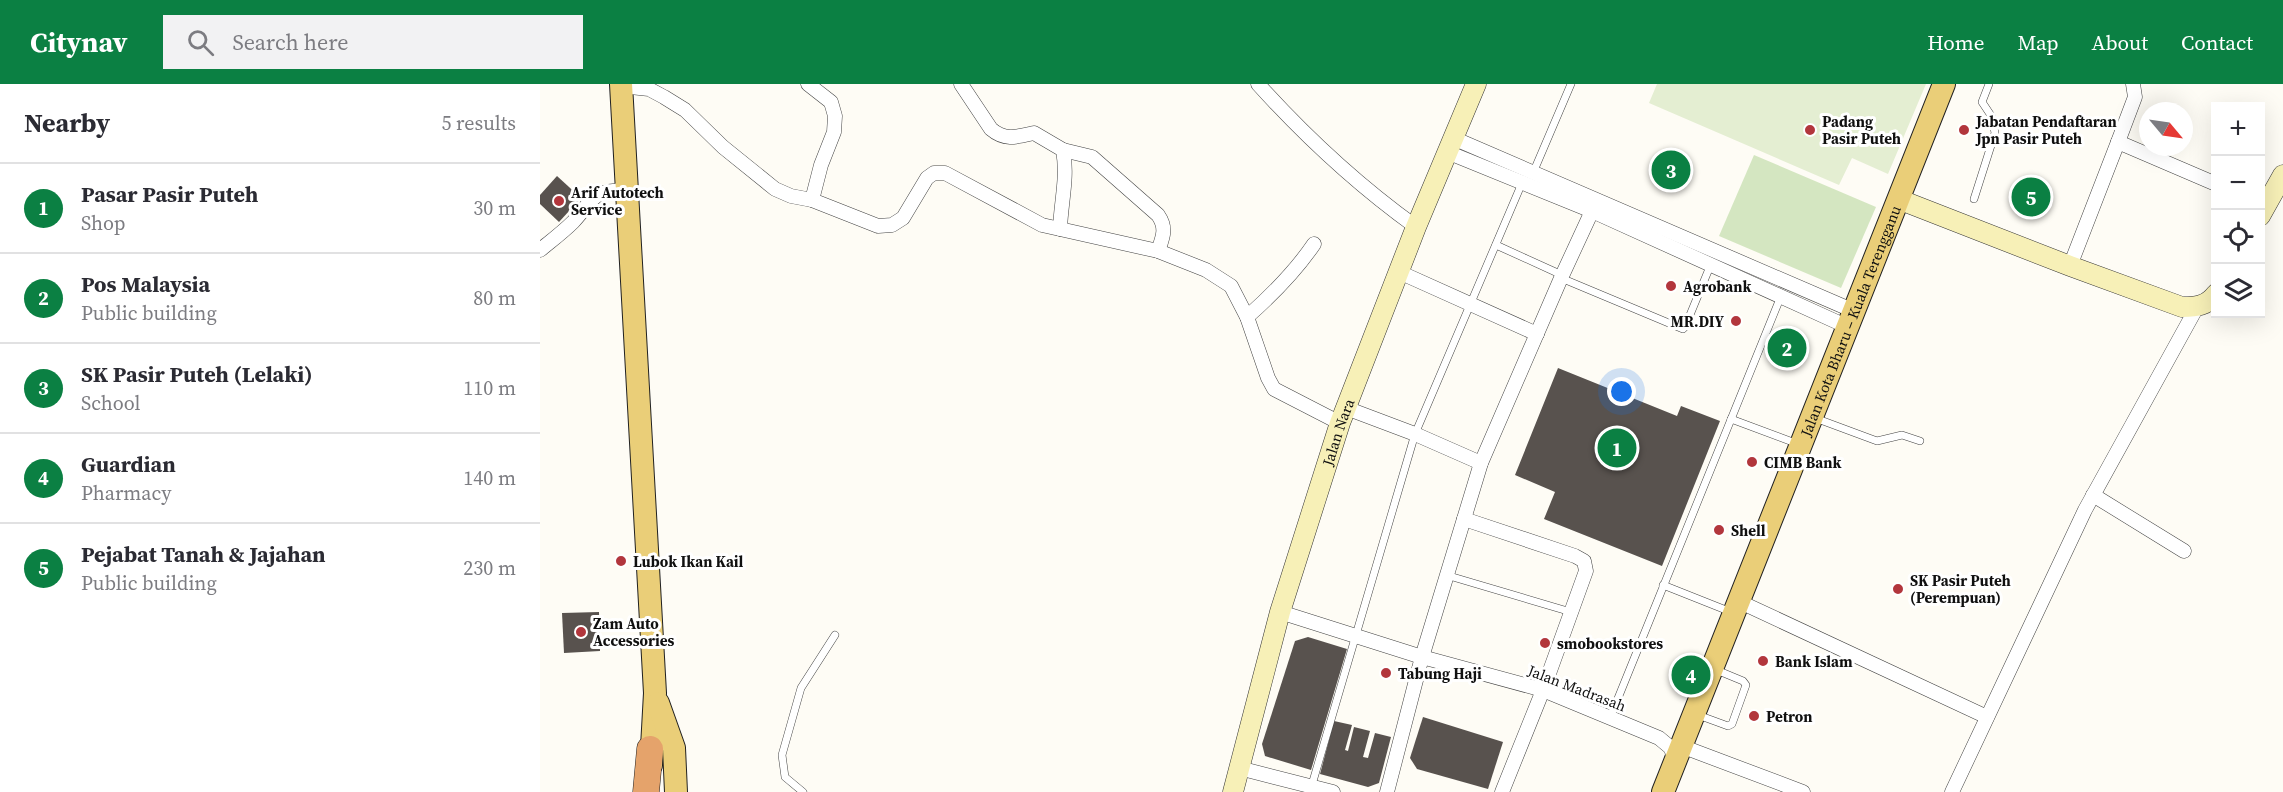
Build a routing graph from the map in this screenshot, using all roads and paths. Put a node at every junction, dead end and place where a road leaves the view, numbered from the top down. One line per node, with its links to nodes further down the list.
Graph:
1 (808, 84): 20 (street)
2 (960, 84): 12 (street)
3 (1258, 84): 23 (street)
4 (1476, 84): 11 (main road, Jalan Nara)
5 (1571, 84): 13 (lane)
6 (1944, 84): 18 (main road, Jalan Kota Bharu – Kuala Terengganu)
7 (1989, 84): 19 (lane)
8 (2133, 84): 10 (street)
9 (621, 85): 17 (main road); 20 (street)
10 (2118, 142): 15 (street); 30 (street)
11 (1450, 145): 13 (street); 16 (street); 23 (main road, Jalan Nara)
12 (1063, 150): 24 (street); 28 (street)
13 (1533, 173): 38 (street)
14 (2283, 175): 21 (main road)
15 (2211, 182)
16 (1522, 183): 22 (street); 26 (lane)
17 (627, 190): 27 (street); 60 (main road)
18 (1898, 199): 30 (main road); 38 (main road, Jalan Kota Bharu – Kuala Terengganu)
19 (1974, 199)
20 (812, 200): 24 (street)
21 (2265, 204)
22 (1592, 211): 29 (street); 32 (street)
23 (1416, 227): 31 (main road, Jalan Nara)
24 (1060, 229): 28 (street)
25 (1314, 244): 37 (street)
26 (1496, 245): 32 (lane); 35 (lane)
27 (540, 250)
28 (1158, 251): 37 (street)
29 (1711, 264): 32 (lane); 33 (street)
30 (2070, 266): 36 (main road)
31 (1399, 272): 35 (street); 40 (main road, Jalan Nara)
32 (1561, 276): 39 (street)
33 (1780, 296): 38 (street); 42 (lane)
34 (2211, 301): 36 (main road)
35 (1471, 304): 39 (street); 43 (lane)
36 (2197, 307): 47 (street)
37 (1247, 316): 40 (street)
38 (1851, 319): 41 (main road, Jalan Kota Bharu – Kuala Terengganu)
39 (1537, 334): 46 (street)
40 (1343, 416): 43 (street); 53 (main road, Jalan Nara)
41 (1813, 417): 44 (lane); 45 (main road, Jalan Kota Bharu – Kuala Terengganu)
42 (1731, 419): 45 (lane); 51 (lane)
43 (1415, 434): 46 (street); 56 (lane)
44 (1920, 441)
45 (1800, 445): 52 (main road, Jalan Kota Bharu – Kuala Terengganu)
46 (1481, 463): 48 (street)
47 (2093, 495): 49 (street); 62 (street)
48 (1464, 519): 50 (street); 54 (street)
49 (2184, 551)
50 (1446, 575): 54 (lane); 57 (street)
51 (1663, 585): 52 (lane); 63 (lane)
52 (1736, 607): 58 (main road, Jalan Kota Bharu – Kuala Terengganu); 62 (street)
53 (1280, 612): 56 (street, Jalan Madrasah); 66 (main road, Jalan Nara)
54 (1571, 612): 59 (street)
55 (835, 635): 71 (lane)
56 (1355, 636): 57 (street, Jalan Madrasah); 67 (lane)
57 (1422, 657): 59 (street, Jalan Madrasah); 74 (street)
58 (1712, 668): 61 (main road, Jalan Kota Bharu – Kuala Terengganu); 61 (lane)
59 (1543, 690): 63 (street, Jalan Madrasah); 75 (street)
60 (655, 693): 64 (main road); 70 (main road)
61 (1694, 714): 65 (main road, Jalan Kota Bharu – Kuala Terengganu)
62 (1987, 717): 78 (street)
63 (1610, 718): 65 (street, Jalan Madrasah)
64 (650, 749): 68 (highway); 69 (main road)
65 (1678, 754): 76 (main road, Jalan Kota Bharu – Kuala Terengganu); 77 (street)
66 (1239, 768): 67 (street); 72 (main road, Jalan Nara)
67 (1311, 789): 73 (street)
68 (646, 792)
69 (652, 792)
70 (676, 792)
71 (803, 792)
72 (1233, 792)
73 (1333, 792)
74 (1387, 792)
75 (1502, 792)
76 (1663, 792)
77 (1803, 792)
78 (1952, 792)

